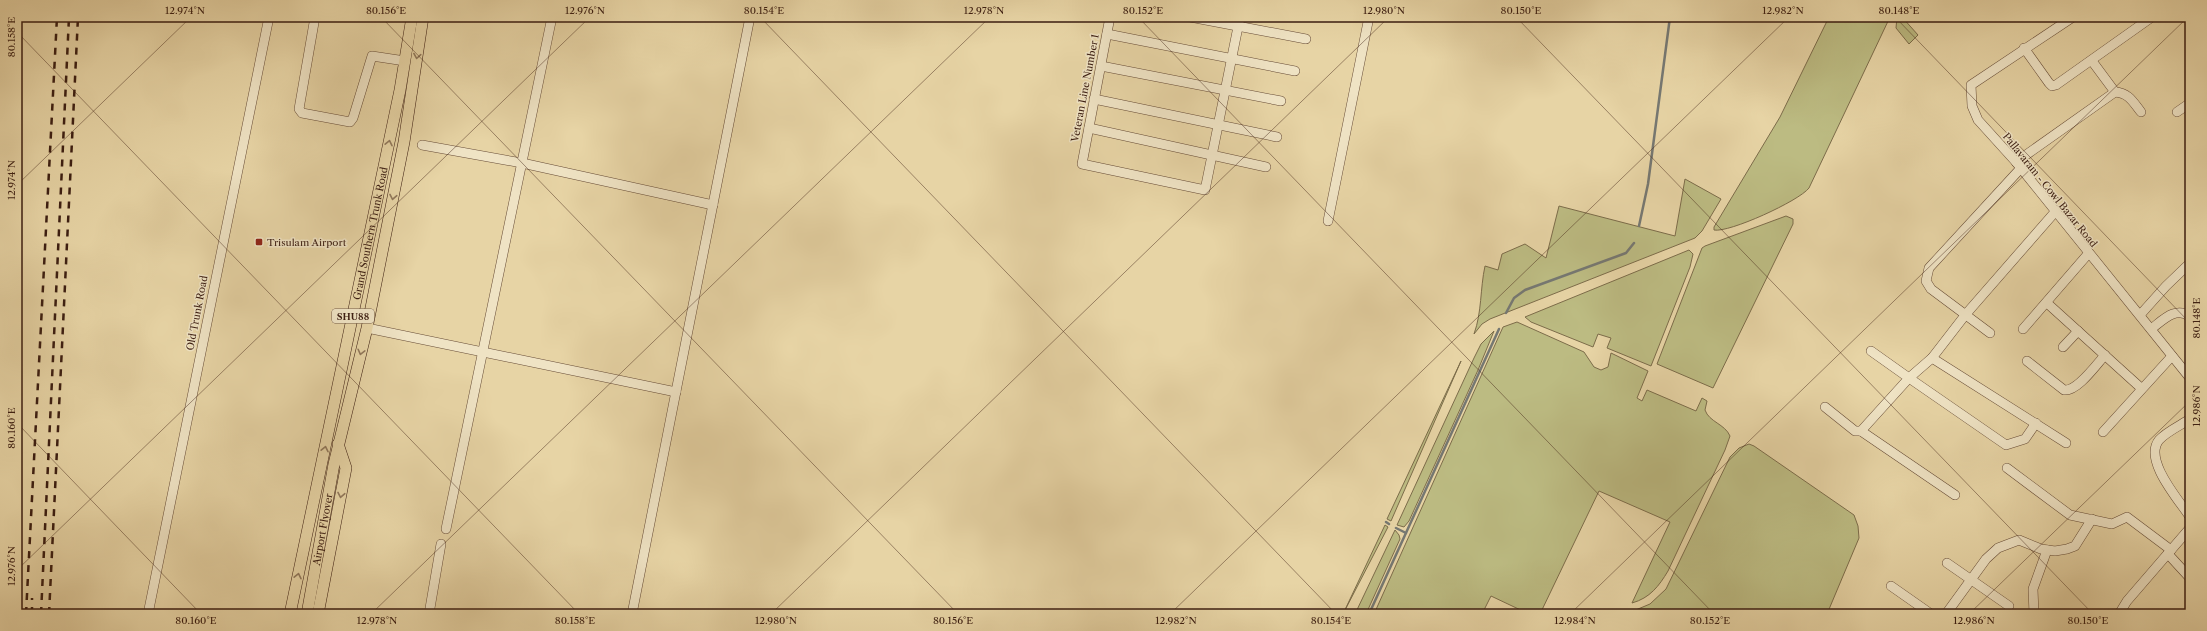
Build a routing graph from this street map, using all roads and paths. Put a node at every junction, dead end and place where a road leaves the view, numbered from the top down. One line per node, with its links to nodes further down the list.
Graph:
1 (269, 17): 83 (street, Old Trunk Road)
2 (315, 17): 19 (street)
3 (412, 17): 19 (main road, Grand Southern Trunk Road / SHU88)
4 (423, 17): 46 (main road, Grand Southern Trunk Road / SHU88, one-way to 46)
5 (552, 17): 34 (street)
6 (749, 17): 37 (street)
7 (1110, 17): 14 (street, Veteran Line Number 1)
8 (1190, 17): 13 (street)
9 (1240, 17): 13 (street)
10 (1369, 17): 39 (street)
11 (2073, 17): 16 (street, Pallavaram - Cowl Bazar Road)
12 (2152, 17): 18 (street)
13 (1238, 27): 15 (street); 17 (street)
14 (1107, 34): 17 (street); 20 (street, Veteran Line Number 1)
15 (1306, 39)
16 (2024, 48): 18 (street); 35 (street, Pallavaram - Cowl Bazar Road)
17 (1232, 58): 21 (street); 22 (street)
18 (2092, 61): 23 (street)
19 (405, 62): 84 (main road, Grand Southern Trunk Road / SHU88, one-way to 19)
20 (1101, 66): 22 (street); 24 (street, Veteran Line Number 1)
21 (1295, 71)
22 (1224, 90): 25 (street); 29 (street)
23 (2115, 92): 27 (street); 35 (street)
24 (1094, 99): 29 (street); 30 (street, Veteran Line Number 1)
25 (1282, 101)
26 (2190, 103): 28 (street)
27 (2142, 112)
28 (2177, 112)
29 (1219, 124): 31 (street); 33 (street)
30 (1089, 128): 33 (street); 33 (street, Veteran Line Number 1)
31 (1277, 137)
32 (422, 145): 34 (street)
33 (1212, 155): 36 (street)
34 (522, 164): 37 (street); 52 (street)
35 (2018, 165): 38 (street, Pallavaram - Cowl Bazar Road); 43 (street)
36 (1266, 166)
37 (713, 205): 61 (street)
38 (2055, 212): 40 (street, Pallavaram - Cowl Bazar Road); 43 (street)
39 (1328, 221)
40 (2088, 254): 42 (street); 44 (street, Pallavaram - Cowl Bazar Road)
41 (2190, 263): 44 (street)
42 (2047, 302): 47 (street); 49 (street)
43 (1966, 314): 50 (street); 56 (street)
44 (2140, 315): 48 (street, Pallavaram - Cowl Bazar Road)
45 (2190, 317): 48 (street)
46 (367, 328): 52 (street); 68 (main road, Grand Southern Trunk Road / SHU88, one-way to 68)
47 (2023, 329)
48 (2151, 329): 55 (street, Pallavaram - Cowl Bazar Road)
49 (2078, 331): 51 (street); 54 (street)
50 (1990, 333)
51 (2063, 347)
52 (484, 351): 61 (street); 74 (street)
53 (1871, 351): 58 (street)
54 (2105, 355): 57 (street); 60 (street)
55 (2172, 356): 59 (street, Pallavaram - Cowl Bazar Road); 60 (street)
56 (1932, 358): 58 (street); 64 (street)
57 (2027, 361)
58 (1910, 378): 64 (street); 65 (street)
59 (2190, 378)
60 (2142, 388): 66 (street)
61 (676, 392): 88 (street)
62 (1825, 407): 65 (street)
63 (2190, 419): 71 (street)
64 (2036, 423): 67 (street)
65 (1861, 431): 70 (street)
66 (2103, 432)
67 (2066, 443)
68 (338, 444): 85 (main road, Airport Flyover / SHU88); 86 (main road, one-way to 86)
69 (2007, 468): 72 (street)
70 (1955, 495)
71 (2190, 517)
72 (2092, 519): 76 (street); 77 (street)
73 (2190, 528): 77 (street)
74 (446, 529)
75 (442, 544): 87 (street)
76 (2048, 550): 80 (street); 91 (street)
77 (2169, 552): 79 (street); 92 (street)
78 (1948, 562): 80 (street)
79 (2190, 578)
80 (1971, 579): 82 (street); 90 (street)
81 (1891, 586): 89 (street)
82 (2009, 606)
83 (148, 614)
84 (290, 614)
85 (307, 614)
86 (318, 614)
87 (429, 614)
88 (632, 614)
89 (1931, 614)
90 (1946, 614)
91 (2034, 614)
92 (2119, 614)

